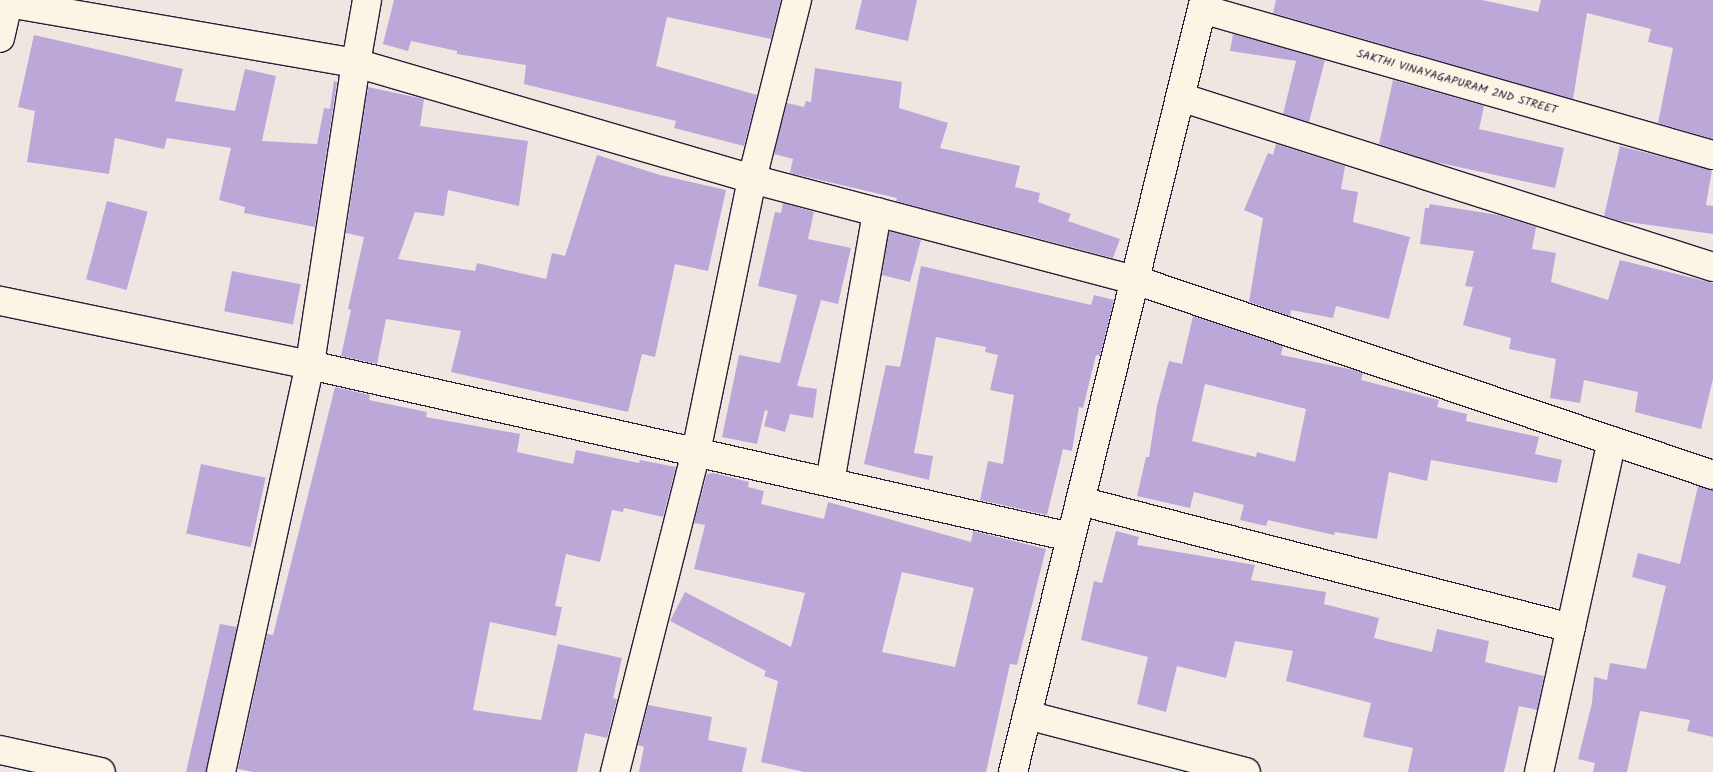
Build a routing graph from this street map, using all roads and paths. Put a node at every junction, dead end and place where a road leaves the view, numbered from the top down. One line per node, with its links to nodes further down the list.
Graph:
1 (367, 0): 6 (street)
2 (797, 0): 9 (street)
3 (6, 2): 5 (street); 6 (street)
4 (1203, 4): 7 (street); 8 (street, SAKTHI VINAYAGAPURAM 2ND STREET)
5 (0, 38)
6 (356, 63): 9 (street); 14 (street)
7 (1180, 97): 11 (street); 12 (street)
8 (1713, 155)
9 (752, 180): 10 (street); 16 (street)
10 (877, 212): 12 (street); 18 (street)
11 (1713, 267)
12 (1135, 280): 15 (street); 19 (street)
13 (0, 301): 14 (street)
14 (310, 365): 16 (street); 25 (street)
15 (1612, 441): 17 (street); 21 (street)
16 (696, 452): 18 (street); 26 (street)
17 (1713, 475)
18 (830, 482): 20 (street)
19 (1080, 501): 20 (street); 21 (street)
20 (1071, 537): 22 (street)
21 (1571, 628): 29 (street)
22 (1028, 715): 27 (street); 28 (street)
23 (0, 750): 24 (street)
24 (101, 772)
25 (221, 772)
26 (615, 772)
27 (1013, 772)
28 (1246, 772)
29 (1539, 772)

